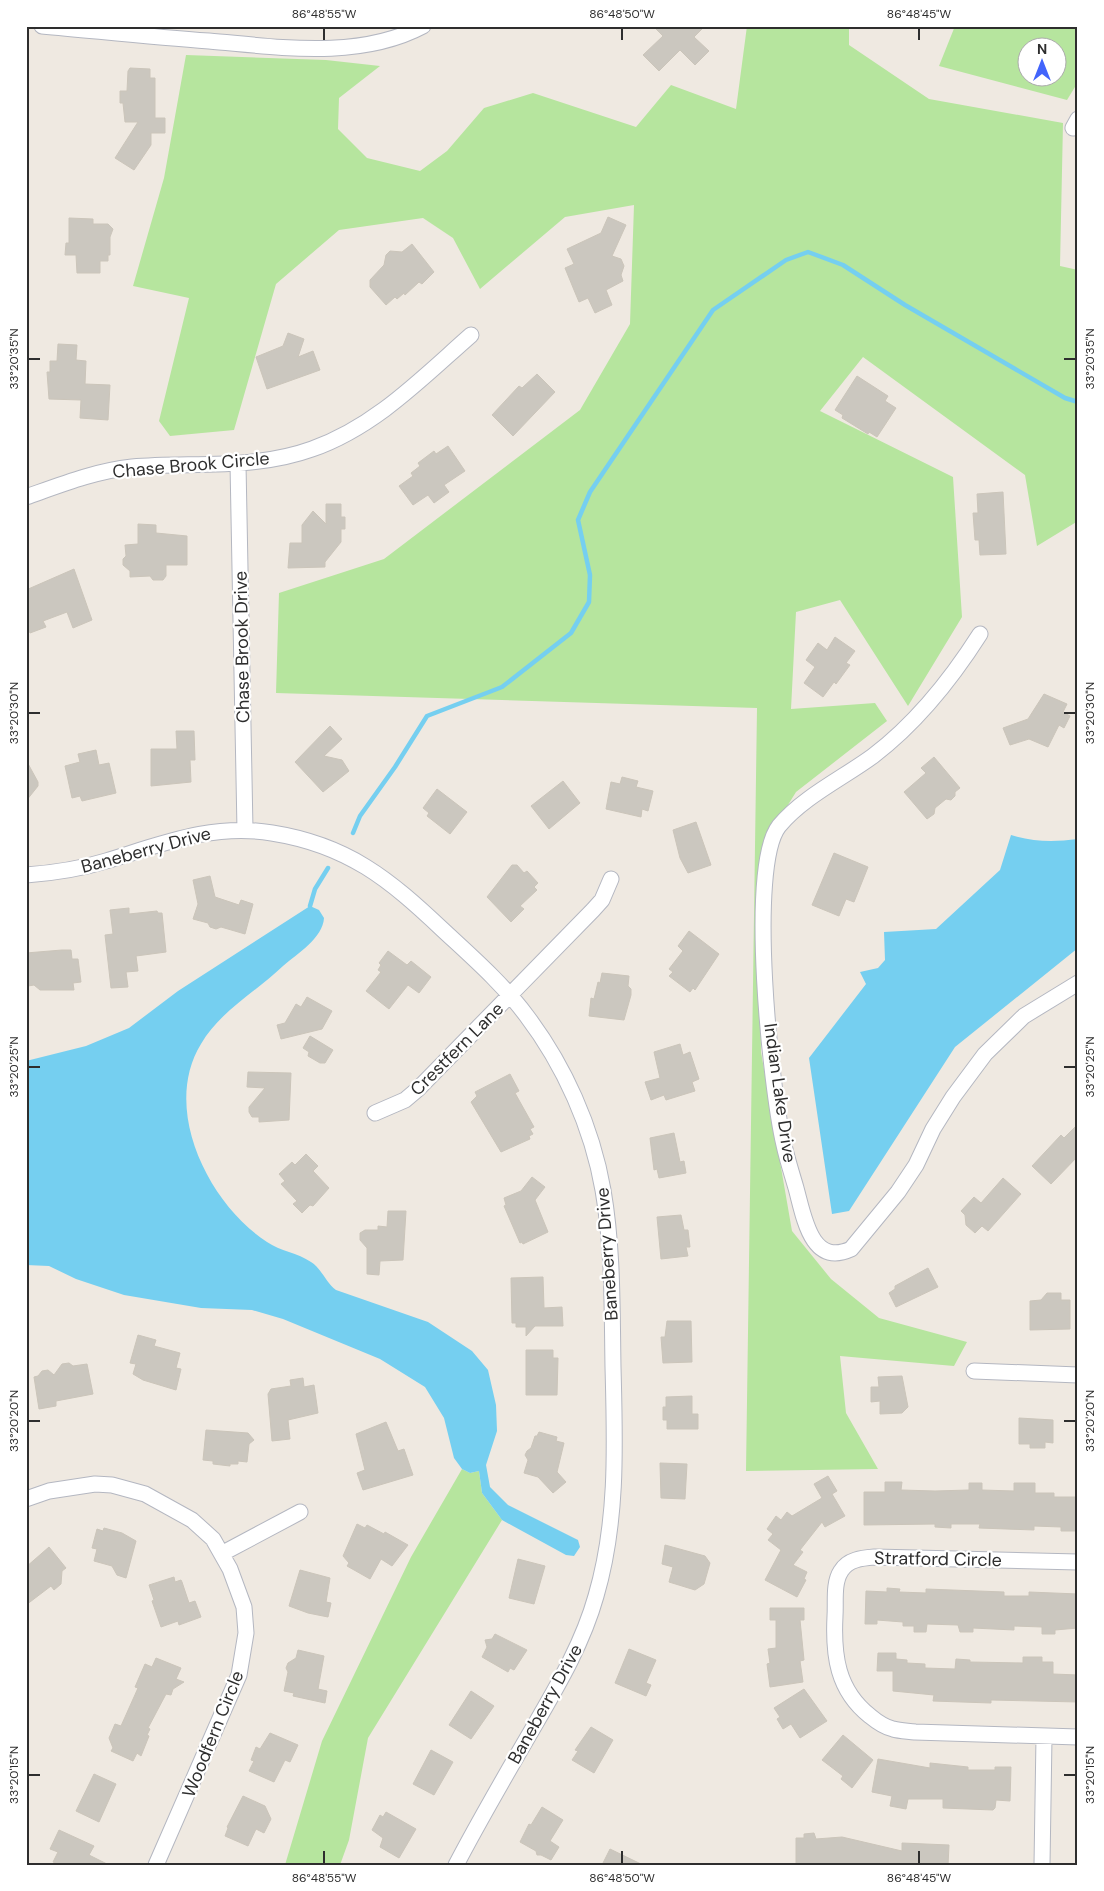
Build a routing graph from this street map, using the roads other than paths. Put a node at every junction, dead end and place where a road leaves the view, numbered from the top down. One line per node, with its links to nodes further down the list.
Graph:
1 (42, 26): 2 (street)
2 (423, 26)
3 (471, 335): 4 (street, Chase Brook Circle)
4 (238, 464): 5 (street, Chase Brook Circle); 7 (street, Chase Brook Drive)
5 (26, 497)
6 (980, 634): 10 (street, Indian Lake Drive)
7 (245, 830): 8 (street, Baneberry Drive); 11 (street, Baneberry Drive)
8 (26, 875)
9 (611, 879): 11 (street, Crestfern Lane)
10 (1078, 982)
11 (510, 996): 12 (street, Crestfern Lane); 21 (street, Baneberry Drive)
12 (375, 1112)
13 (974, 1371): 14 (street)
14 (1078, 1374)
15 (26, 1499): 17 (street, Woodfern Circle)
16 (300, 1512): 17 (street)
17 (222, 1553): 22 (street, Woodfern Circle)
18 (1078, 1562): 19 (street, Stratford Circle)
19 (1044, 1737): 20 (street, Stratford Circle); 23 (street)
20 (1078, 1737)
21 (458, 1864)
22 (156, 1865)
23 (1042, 1865)

